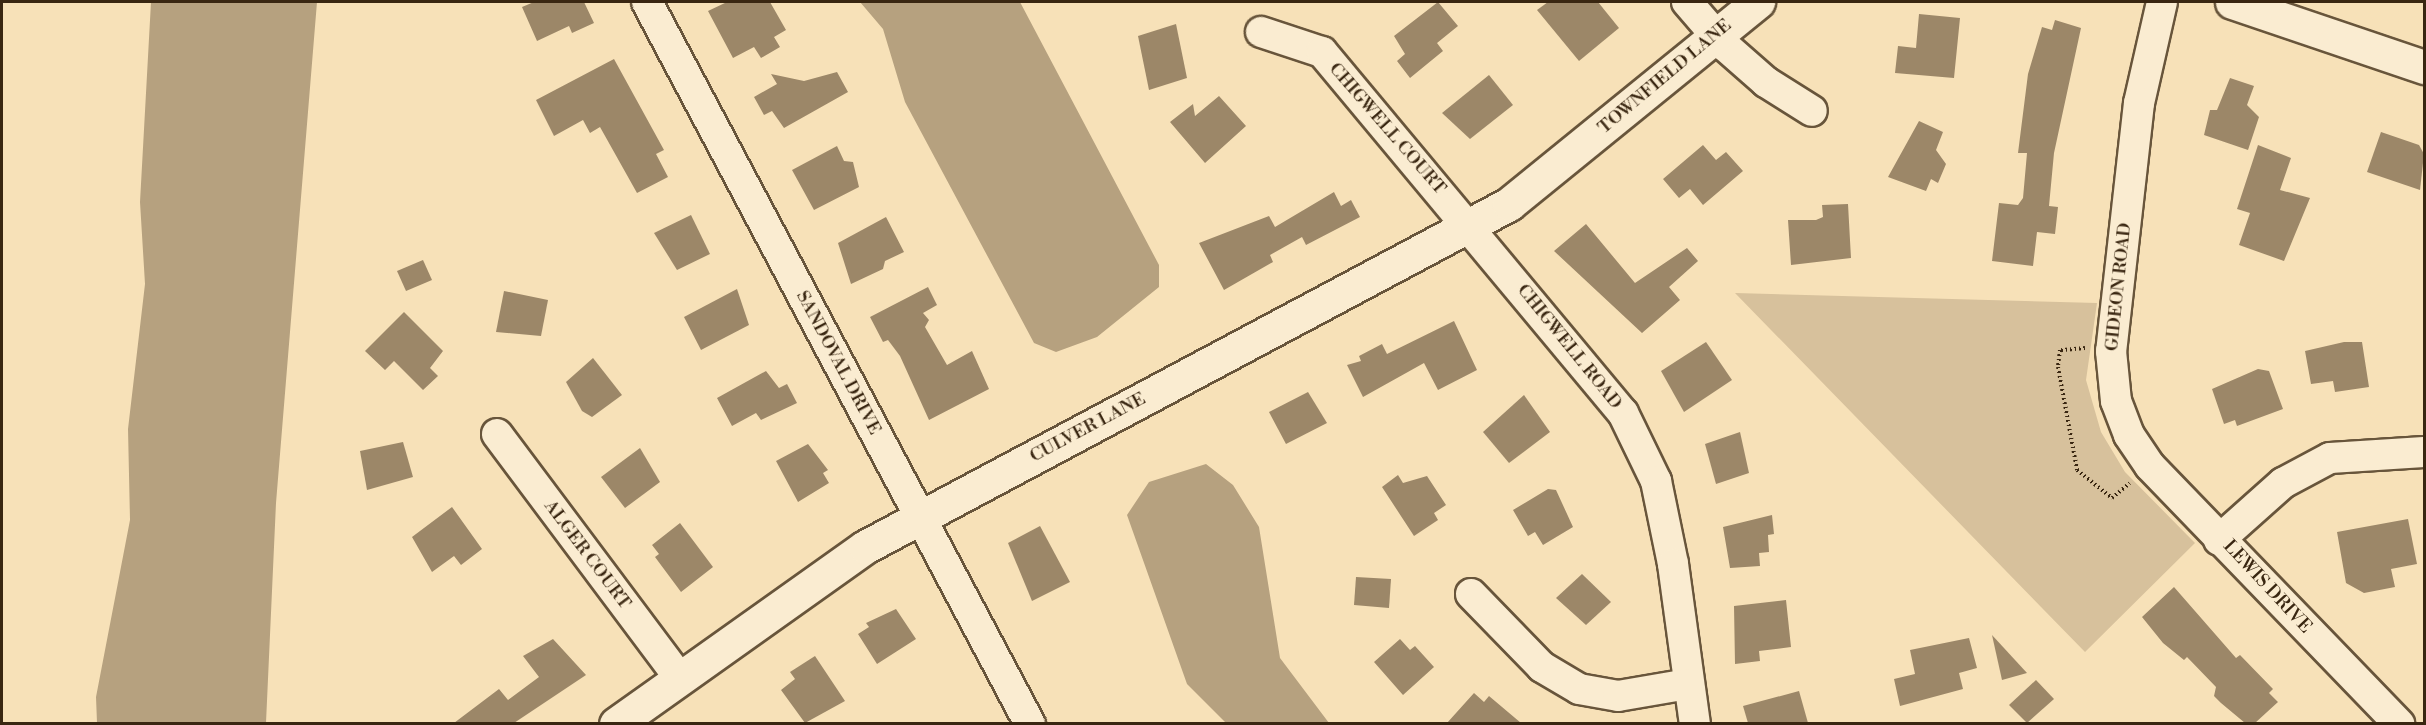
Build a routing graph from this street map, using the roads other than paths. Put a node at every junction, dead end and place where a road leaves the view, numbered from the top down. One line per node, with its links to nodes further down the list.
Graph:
1 (647, 2): 14 (street, SANDOVAL DRIVE)
2 (1687, 2): 7 (street)
3 (1758, 2): 7 (street, TOWNFIELD LANE)
4 (2162, 2): 15 (street, GIDEON ROAD)
5 (2232, 2): 8 (street)
6 (1261, 32): 11 (street, CHIGWELL COURT)
7 (1714, 36): 9 (street); 10 (street, TOWNFIELD LANE)
8 (2424, 67)
9 (1812, 111)
10 (1573, 153): 11 (street, CULVER LANE)
11 (1472, 227): 14 (street, CULVER LANE); 18 (street, CHIGWELL ROAD)
12 (497, 434): 17 (street, ALGER COURT)
13 (2424, 452): 15 (street, LEWIS DRIVE)
14 (920, 516): 17 (street, CULVER LANE); 20 (street, SANDOVAL DRIVE)
15 (2219, 540): 22 (street, LEWIS DRIVE)
16 (1471, 594): 18 (street)
17 (678, 676): 19 (street, CULVER LANE)
18 (1688, 684): 21 (street, CHIGWELL ROAD)
19 (616, 723)
20 (1030, 723)
21 (1695, 723)
22 (2399, 723)

